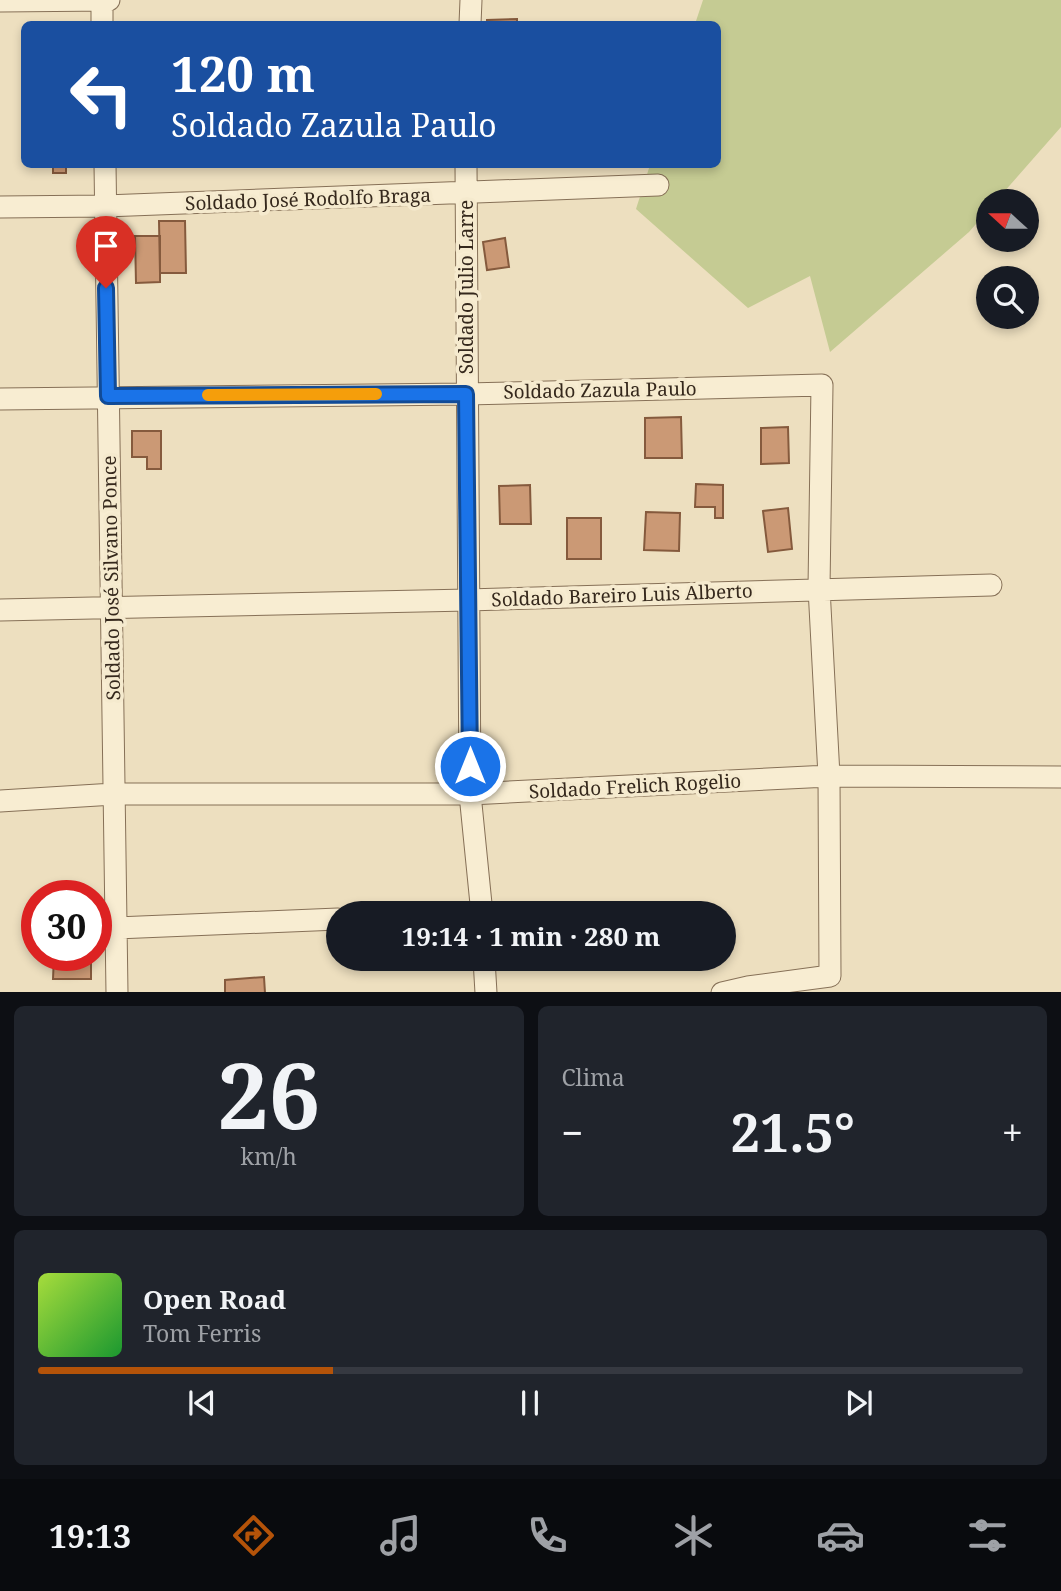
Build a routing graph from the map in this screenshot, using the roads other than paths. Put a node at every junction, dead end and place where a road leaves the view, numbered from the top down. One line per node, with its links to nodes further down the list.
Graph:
1 (102, 0): 2 (street); 4 (street); 5 (street)
2 (109, 0)
3 (471, 0): 6 (street)
4 (0, 1)
5 (102, 21)
6 (470, 21)
7 (104, 168): 11 (street, Soldado José Silvano Ponce)
8 (466, 168): 10 (street, Soldado Julio Larre)
9 (658, 185): 10 (street, Soldado José Rodolfo Braga)
10 (465, 193): 11 (street, Soldado José Rodolfo Braga); 13 (street, Soldado Julio Larre)
11 (105, 206): 12 (street, Soldado José Rodolfo Braga); 14 (street, Soldado José Silvano Ponce)
12 (0, 207)
13 (466, 394): 14 (street, Soldado Zazula Paulo); 17 (street, Soldado Zazula Paulo); 18 (street, Soldado Julio Larre)
14 (108, 396): 15 (street, Soldado Zazula Paulo); 19 (street, Soldado José Silvano Ponce)
15 (0, 399)
16 (991, 584): 17 (street, Soldado Bareiro Luis Alberto)
17 (819, 589): 18 (street, Soldado Bareiro Luis Alberto); 21 (street)
18 (468, 600): 19 (street, Soldado Bareiro Luis Alberto); 24 (street, Soldado Julio Larre)
19 (111, 607): 20 (street, Soldado Bareiro Luis Alberto); 23 (street, Soldado José Silvano Ponce)
20 (0, 610)
21 (829, 776): 22 (street, Soldado Frelich Rogelio); 24 (street, Soldado Frelich Rogelio); 32 (street)
22 (1061, 777)
23 (114, 794): 24 (street, Soldado Frelich Rogelio); 25 (street, Soldado Frelich Rogelio); 28 (street, Soldado José Silvano Ponce)
24 (470, 794): 26 (street, Soldado Julio Larre)
25 (0, 801)
26 (481, 901)
27 (326, 919): 28 (street)
28 (116, 928): 30 (street, Soldado José Silvano Ponce)
29 (485, 971): 31 (street)
30 (117, 992)
31 (486, 992)
32 (722, 992)

